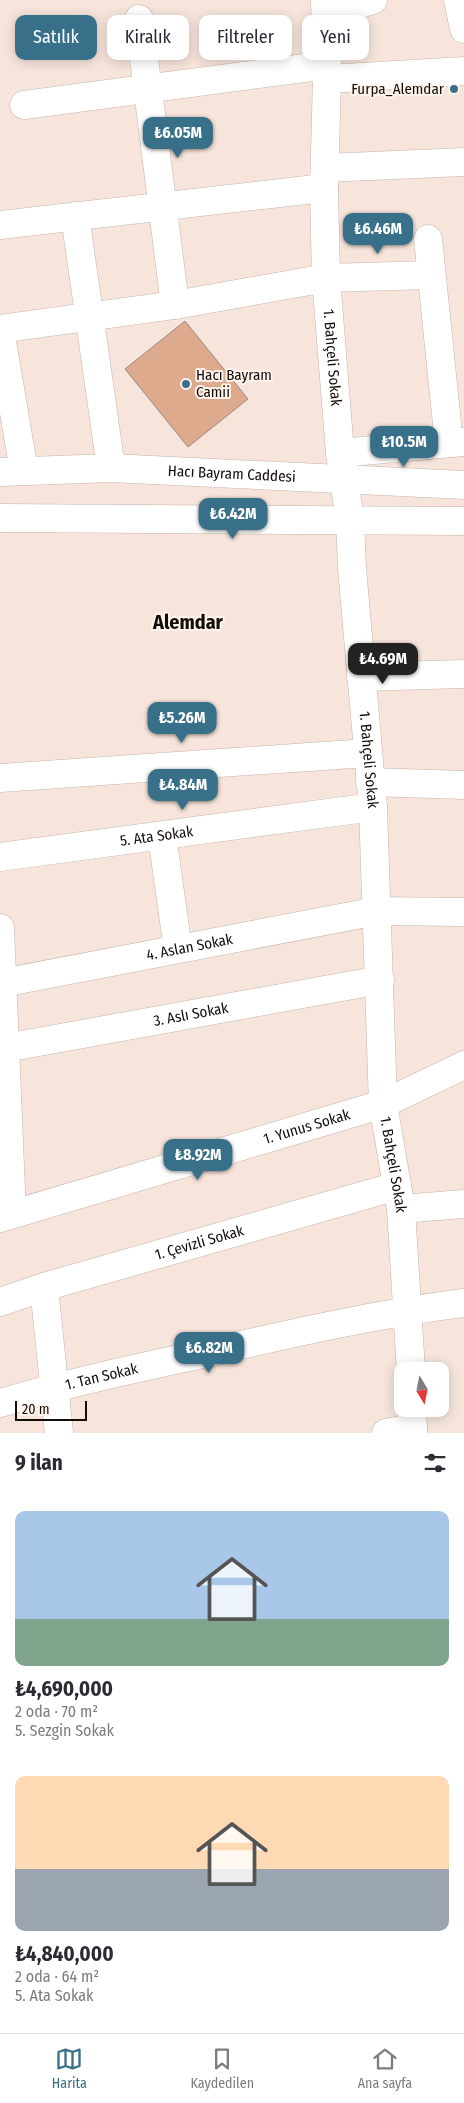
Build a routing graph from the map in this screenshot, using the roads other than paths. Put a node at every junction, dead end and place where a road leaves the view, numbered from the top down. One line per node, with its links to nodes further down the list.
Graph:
1 (373, 0): 3 (street)
2 (458, 0): 4 (street)
3 (325, 8): 7 (street, 1. Bahçeli Sokak)
4 (464, 30)
5 (144, 60): 8 (street)
6 (464, 71): 7 (street)
7 (327, 72): 8 (street); 11 (street, 1. Bahçeli Sokak)
8 (148, 90): 9 (street); 12 (street)
9 (24, 105)
10 (464, 162): 11 (street)
11 (324, 178): 12 (street); 17 (street, 1. Bahçeli Sokak)
12 (162, 205): 13 (street); 18 (street)
13 (75, 216): 14 (street); 19 (street)
14 (0, 225)
15 (428, 239): 16 (street)
16 (431, 275): 17 (street); 21 (street)
17 (326, 278): 18 (street); 22 (street, 1. Bahçeli Sokak)
18 (175, 305): 19 (street)
19 (90, 316): 20 (street); 23 (street)
20 (0, 329): 24 (street)
21 (456, 443): 22 (street)
22 (340, 452): 25 (street, 1. Bahçeli Sokak)
23 (111, 468): 24 (street, Hacı Bayram Caddesi); 25 (street, Hacı Bayram Caddesi)
24 (12, 471)
25 (346, 480): 26 (street, Hacı Bayram Caddesi); 28 (street, 1. Bahçeli Sokak)
26 (464, 485)
27 (0, 518): 28 (street)
28 (350, 520): 29 (street); 31 (street, 1. Bahçeli Sokak)
29 (464, 520)
30 (464, 674): 31 (street)
31 (361, 676): 32 (street, 1. Bahçeli Sokak)
32 (367, 753): 33 (street); 35 (street, 1. Bahçeli Sokak)
33 (0, 778)
34 (464, 785): 35 (street, 5. Ata Sokak)
35 (371, 795): 36 (street, 5. Ata Sokak); 38 (street, 1. Bahçeli Sokak)
36 (162, 836): 37 (street, 5. Ata Sokak); 41 (street)
37 (0, 857)
38 (377, 911): 39 (street, 4. Aslan Sokak); 41 (street, 4. Aslan Sokak); 42 (street, 1. Bahçeli Sokak)
39 (464, 912)
40 (0, 928): 43 (street)
41 (178, 949): 43 (street, 4. Aslan Sokak)
42 (380, 980): 44 (street, 3. Aslı Sokak); 46 (street, 1. Bahçeli Sokak)
43 (2, 983): 44 (street)
44 (3, 1049): 49 (street)
45 (464, 1065): 46 (street, 1. Yunus Sokak)
46 (384, 1104): 47 (street, 1. Bahçeli Sokak); 49 (street, 1. Yunus Sokak)
47 (399, 1197): 48 (street, 1. Çevizli Sokak); 50 (street, 1. Çevizli Sokak); 53 (street, 1. Bahçeli Sokak)
48 (464, 1204)
49 (6, 1216)
50 (44, 1287): 51 (street, 1. Çevizli Sokak); 55 (street)
51 (0, 1302)
52 (464, 1303): 53 (street, 1. Tan Sokak)
53 (408, 1310): 54 (street, 1. Bahçeli Sokak); 55 (street, 1. Tan Sokak)
54 (411, 1362)
55 (55, 1387): 56 (street, 1. Tan Sokak); 58 (street)
56 (0, 1403)
57 (413, 1423): 59 (street)
58 (59, 1433)
59 (386, 1433)

